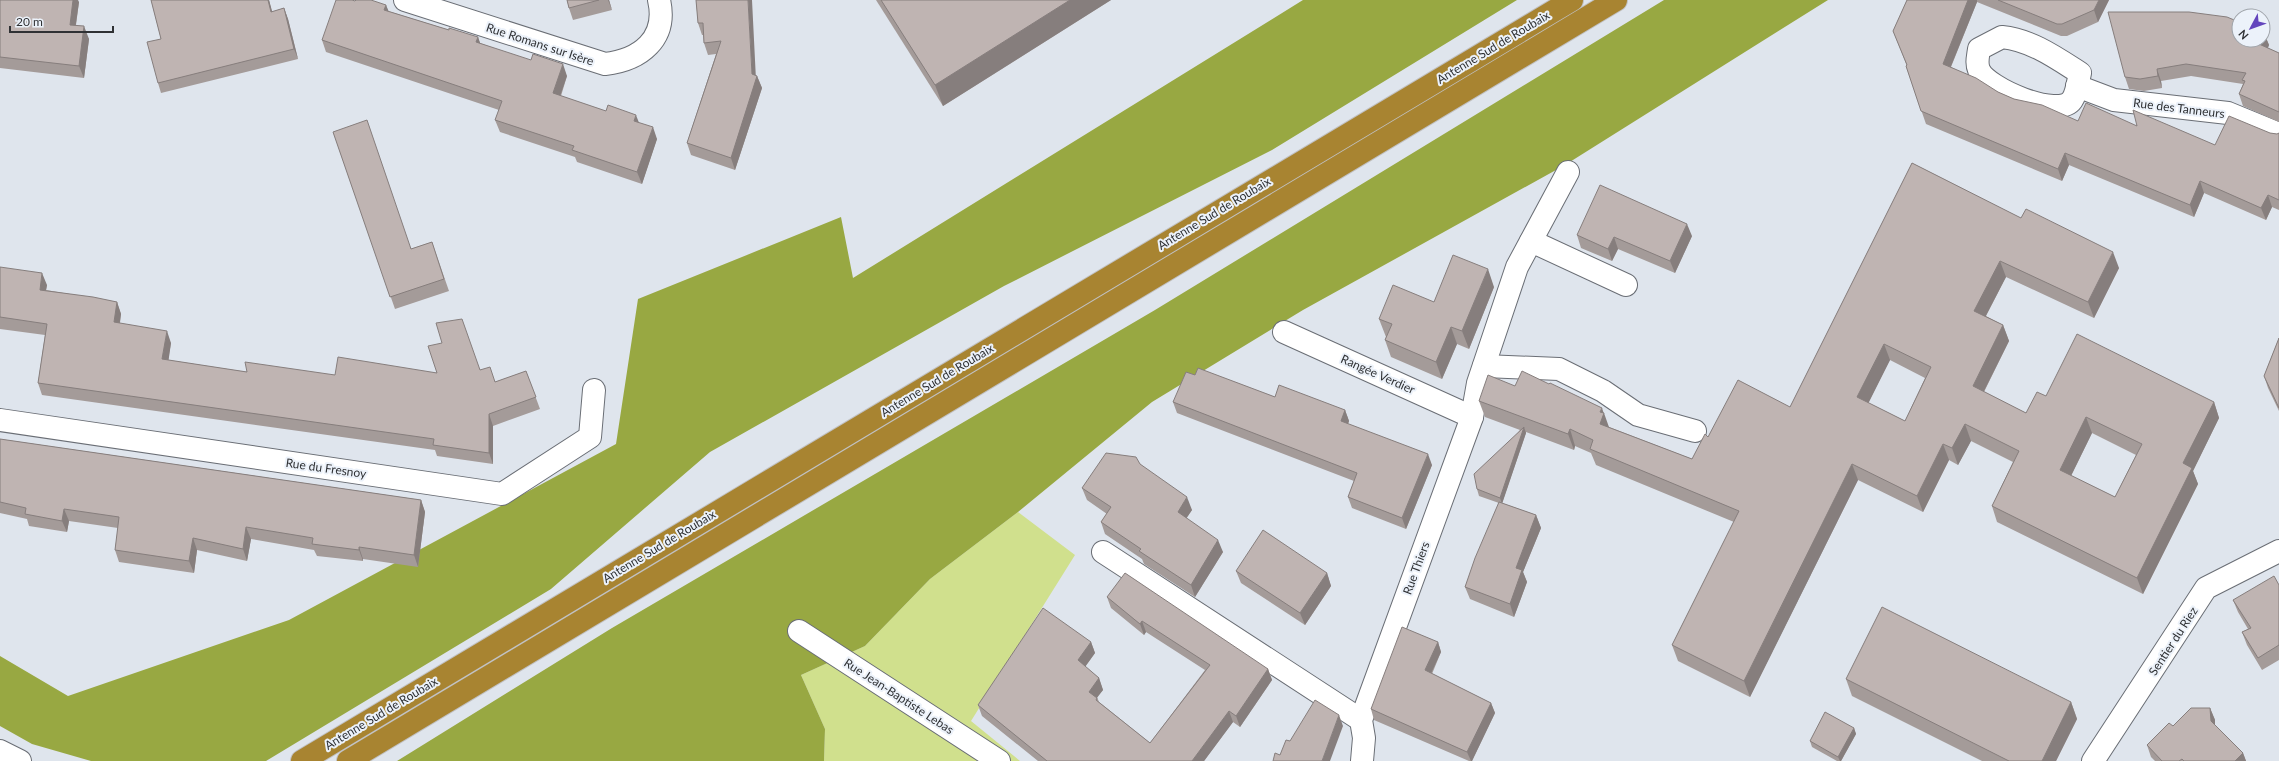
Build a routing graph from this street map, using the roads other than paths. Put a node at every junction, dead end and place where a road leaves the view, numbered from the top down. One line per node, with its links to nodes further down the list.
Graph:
1 (405, 0): 2 (street, Rue Romans sur Isère)
2 (659, 0)
3 (1572, 0): 22 (highway, Antenne Sud de Roubaix)
4 (1616, 0): 23 (highway, Antenne Sud de Roubaix)
5 (2077, 86): 6 (street, Rue des Tanneurs)
6 (2279, 134)
7 (1568, 172): 8 (street, Rue Thiers)
8 (1531, 241): 9 (street); 11 (street, Rue Thiers)
9 (1626, 286)
10 (1284, 332): 13 (street, Rangée Verdier)
11 (1484, 366): 13 (street, Rue Thiers); 15 (street)
12 (594, 390): 14 (street, Rue du Fresnoy)
13 (1472, 417): 19 (street, Rue Thiers)
14 (0, 420)
15 (1695, 431)
16 (2279, 551): 26 (street, Sentier du Riez)
17 (1103, 552): 19 (street)
18 (799, 631): 24 (street, Rue Jean-Baptiste Lebas)
19 (1361, 720): 25 (street, Rue Thiers)
20 (0, 751): 21 (street)
21 (20, 761)
22 (302, 761)
23 (348, 761)
24 (999, 761)
25 (1362, 761)
26 (2093, 761)

